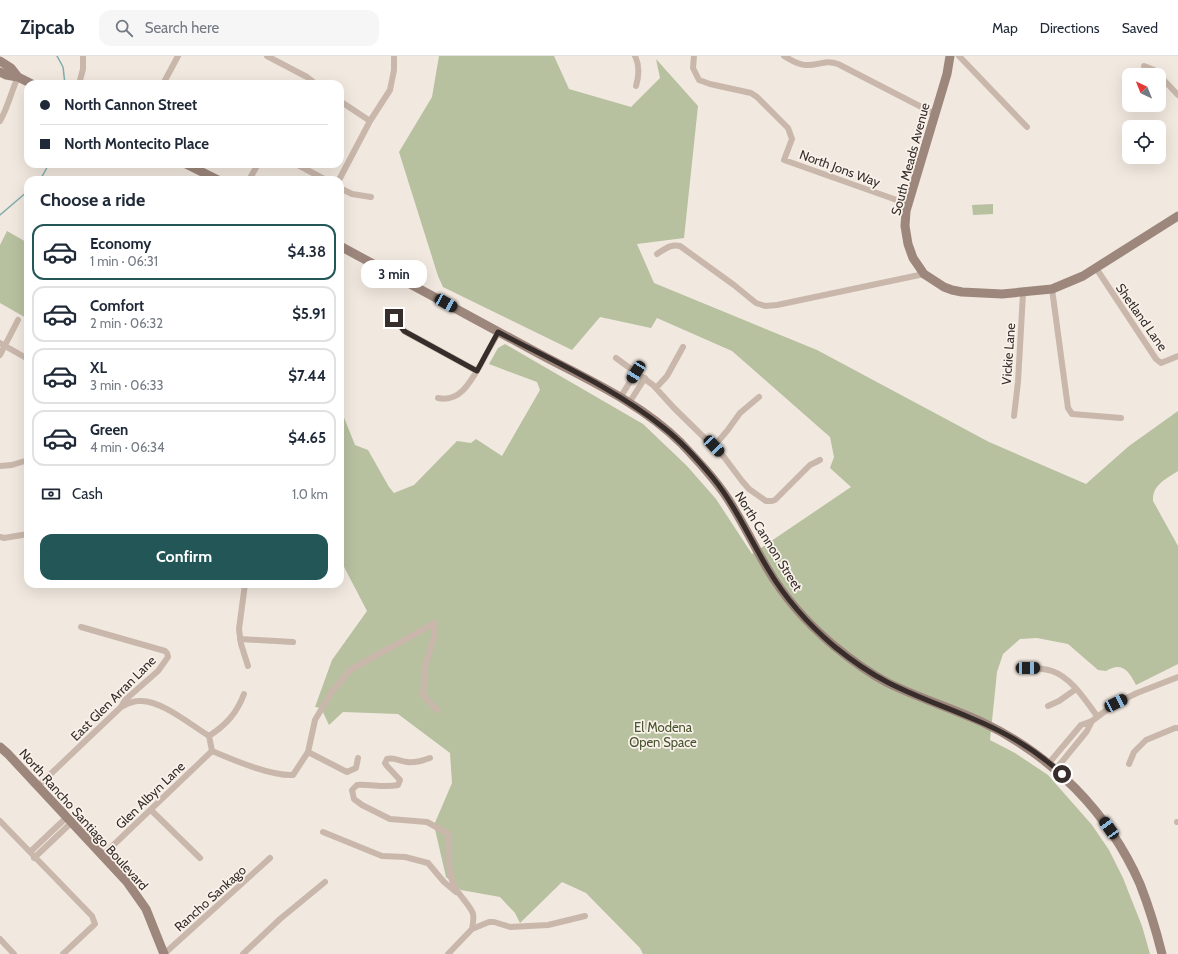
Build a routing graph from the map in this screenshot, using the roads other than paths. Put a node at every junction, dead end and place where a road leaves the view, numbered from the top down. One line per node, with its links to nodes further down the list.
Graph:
1 (84, 56): 16 (street)
2 (178, 56): 17 (street)
3 (267, 56): 18 (street)
4 (394, 56): 25 (street)
5 (635, 56): 20 (street)
6 (694, 56): 34 (street, North Jons Way)
7 (784, 56): 23 (street)
8 (950, 56): 23 (main road, South Meads Avenue)
9 (959, 56): 26 (street)
10 (0, 61): 14 (main road)
11 (1144, 66): 12 (street)
12 (1149, 68)
13 (0, 72): 14 (main road)
14 (18, 77): 15 (main road); 24 (street)
15 (24, 80)
16 (80, 80)
17 (165, 80)
18 (310, 80)
19 (1166, 82): 21 (street)
20 (636, 86)
21 (1178, 95)
22 (344, 103): 25 (street)
23 (935, 114): 34 (main road, South Meads Avenue)
24 (0, 121)
25 (370, 122): 31 (street)
26 (1027, 127)
27 (194, 168): 29 (main road)
28 (304, 168): 30 (street)
29 (210, 176)
30 (318, 176)
31 (341, 176)
32 (344, 190): 33 (street)
33 (371, 197)
34 (908, 204): 39 (main road, South Meads Avenue)
35 (1178, 216): 38 (main road, South Meads Avenue)
36 (344, 248): 44 (main road, North Cannon Street)
37 (657, 254): 39 (street)
38 (1096, 268): 40 (main road, South Meads Avenue); 48 (street, Shetland Lane)
39 (924, 274): 41 (main road, South Meads Avenue)
40 (1052, 290): 41 (main road, South Meads Avenue); 60 (street)
41 (1023, 293): 59 (street, Vickie Lane)
42 (394, 318): 51 (street)
43 (18, 320): 45 (street)
44 (498, 332): 51 (street); 57 (main road, North Cannon Street)
45 (2, 344): 47 (street); 49 (street)
46 (683, 347): 54 (street)
47 (0, 355)
48 (1178, 356)
49 (24, 357)
50 (616, 358): 52 (street)
51 (477, 371): 56 (street)
52 (636, 372): 53 (street); 57 (street)
53 (645, 378): 54 (street); 58 (street)
54 (656, 388): 61 (street)
55 (759, 397): 61 (street)
56 (438, 398)
57 (620, 398): 58 (main road, North Cannon Street)
58 (629, 403): 88 (main road, North Cannon Street)
59 (1014, 416)
60 (1121, 418)
61 (714, 446): 62 (street)
62 (820, 460)
63 (24, 461): 64 (street)
64 (0, 466)
65 (24, 535): 66 (street)
66 (0, 537)
67 (244, 588): 69 (street)
68 (81, 627): 77 (street, East Glen Arran Lane)
69 (240, 639): 70 (street); 71 (street)
70 (293, 642)
71 (248, 666)
72 (1018, 668): 74 (street)
73 (1178, 677): 79 (street)
74 (1076, 689): 76 (street); 79 (street)
75 (244, 694): 81 (street)
76 (1048, 706)
77 (121, 707): 81 (street); 89 (street, East Glen Arran Lane)
78 (437, 710): 84 (street)
79 (1095, 718): 88 (street)
80 (1178, 728): 87 (street)
81 (209, 736): 83 (street)
82 (0, 747): 89 (main road, North Rancho Santiago Boulevard)
83 (212, 751): 84 (street); 90 (street, Glen Albyn Lane)
84 (308, 752): 85 (street)
85 (358, 758)
86 (430, 758): 99 (street)
87 (1129, 764)
88 (1052, 766): 108 (main road, North Cannon Street)
89 (38, 786): 91 (main road, North Rancho Santiago Boulevard)
90 (150, 810): 95 (street, Glen Albyn Lane); 96 (street)
91 (70, 820): 94 (street); 95 (main road, North Rancho Santiago Boulevard)
92 (0, 821): 94 (street)
93 (323, 832): 99 (street)
94 (32, 855): 104 (street)
95 (103, 855): 105 (main road, North Rancho Santiago Boulevard)
96 (200, 858)
97 (270, 858): 105 (street, Rancho Sankago)
98 (325, 882): 106 (street)
99 (458, 894): 101 (street)
100 (585, 916): 101 (street)
101 (472, 930): 107 (street)
102 (0, 939): 103 (street)
103 (14, 954)
104 (64, 954)
105 (164, 954)
106 (243, 954)
107 (448, 954)
108 (1162, 954)

